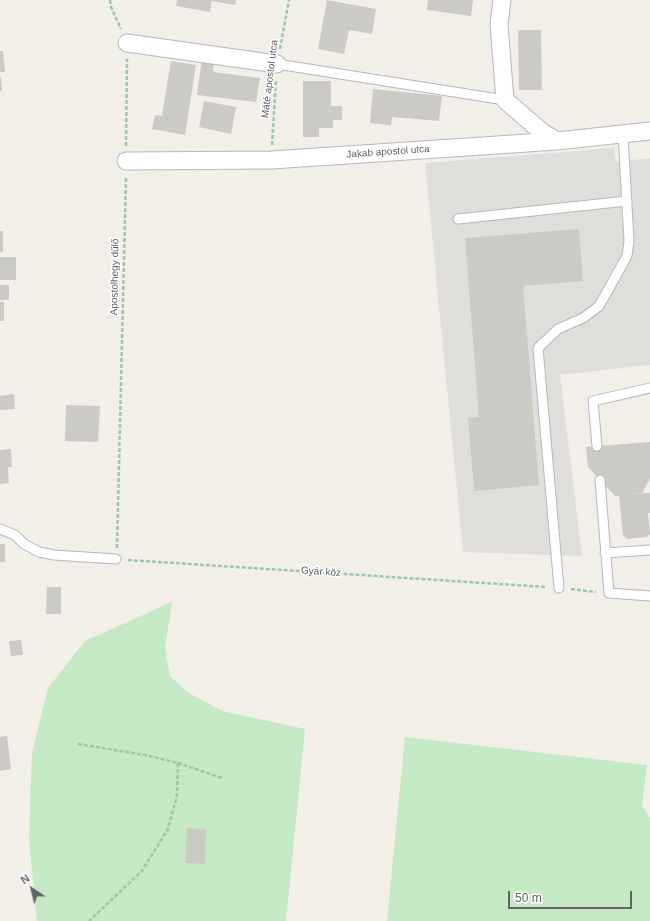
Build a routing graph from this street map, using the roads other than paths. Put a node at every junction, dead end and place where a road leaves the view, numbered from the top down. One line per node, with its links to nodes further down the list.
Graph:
1 (502, 0): 4 (street)
2 (127, 43): 3 (street)
3 (277, 64): 4 (lane)
4 (505, 100): 7 (street)
5 (650, 131): 6 (street, Jakab apostol utca)
6 (623, 134): 7 (street, Jakab apostol utca); 9 (lane)
7 (557, 141): 8 (street, Jakab apostol utca)
8 (126, 161)
9 (627, 201): 10 (lane); 18 (lane)
10 (458, 219)
11 (650, 388): 12 (lane)
12 (597, 446)
13 (600, 480): 16 (lane)
14 (0, 528): 17 (lane)
15 (650, 550): 16 (lane)
16 (605, 553): 19 (lane)
17 (116, 559)
18 (559, 588)
19 (650, 596)

